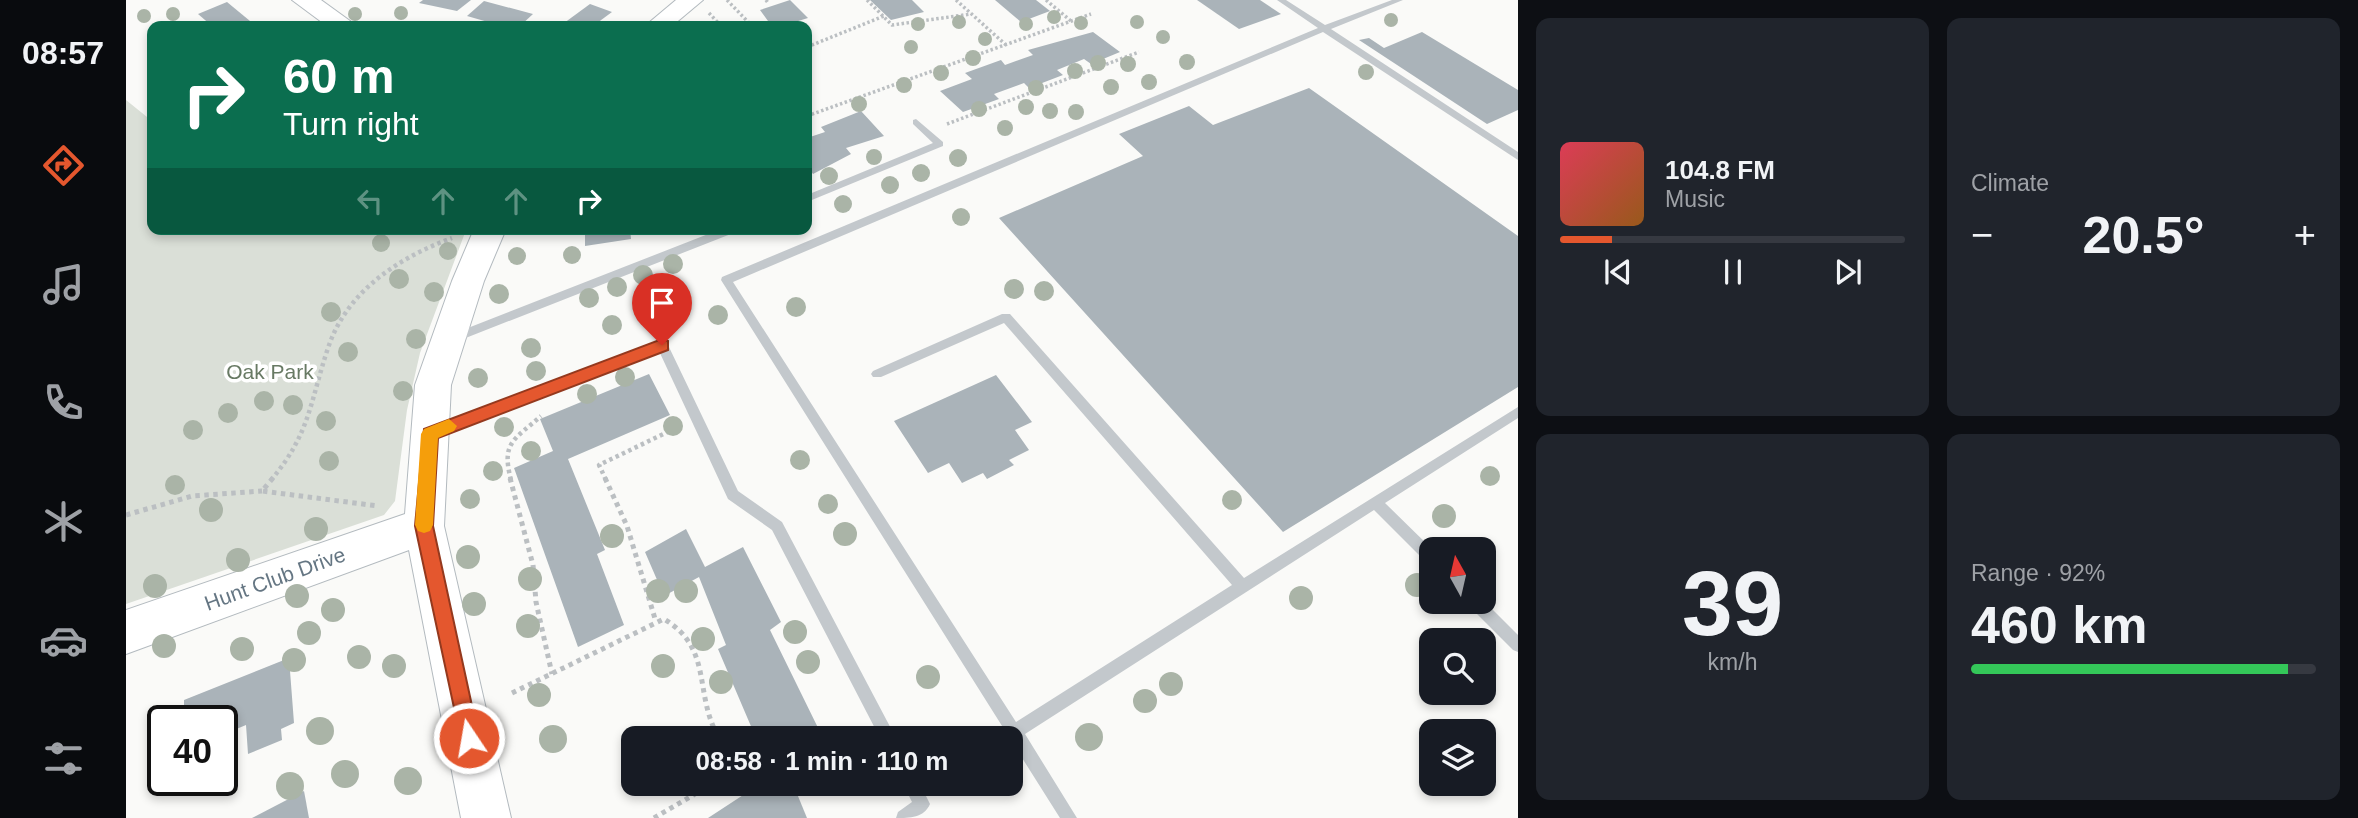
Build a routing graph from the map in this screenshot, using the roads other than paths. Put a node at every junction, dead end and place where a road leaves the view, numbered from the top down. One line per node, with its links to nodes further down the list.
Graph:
1 (304, 0): 5 (street)
2 (691, 0): 6 (street)
3 (1280, 0): 7 (lane)
4 (1399, 0): 7 (lane)
5 (336, 21)
6 (664, 21)
7 (1323, 29): 9 (lane); 25 (lane)
8 (916, 122): 10 (lane)
9 (1518, 157)
10 (812, 197)
11 (474, 235): 13 (street)
12 (717, 235): 13 (lane)
13 (447, 341): 16 (street)
14 (877, 374): 20 (lane)
15 (1518, 412): 17 (lane)
16 (430, 434): 18 (street); 24 (lane)
17 (1376, 503): 19 (lane); 20 (lane)
18 (424, 526): 22 (street, Hunt Club Drive); 29 (street)
19 (1419, 545)
20 (1243, 587): 26 (lane)
21 (1487, 614): 23 (lane)
22 (126, 632)
23 (1518, 645)
24 (882, 726)
25 (1010, 726)
26 (1023, 726)
27 (1023, 746): 31 (lane)
28 (918, 796): 30 (lane)
29 (486, 818)
30 (904, 818)
31 (1069, 818)

